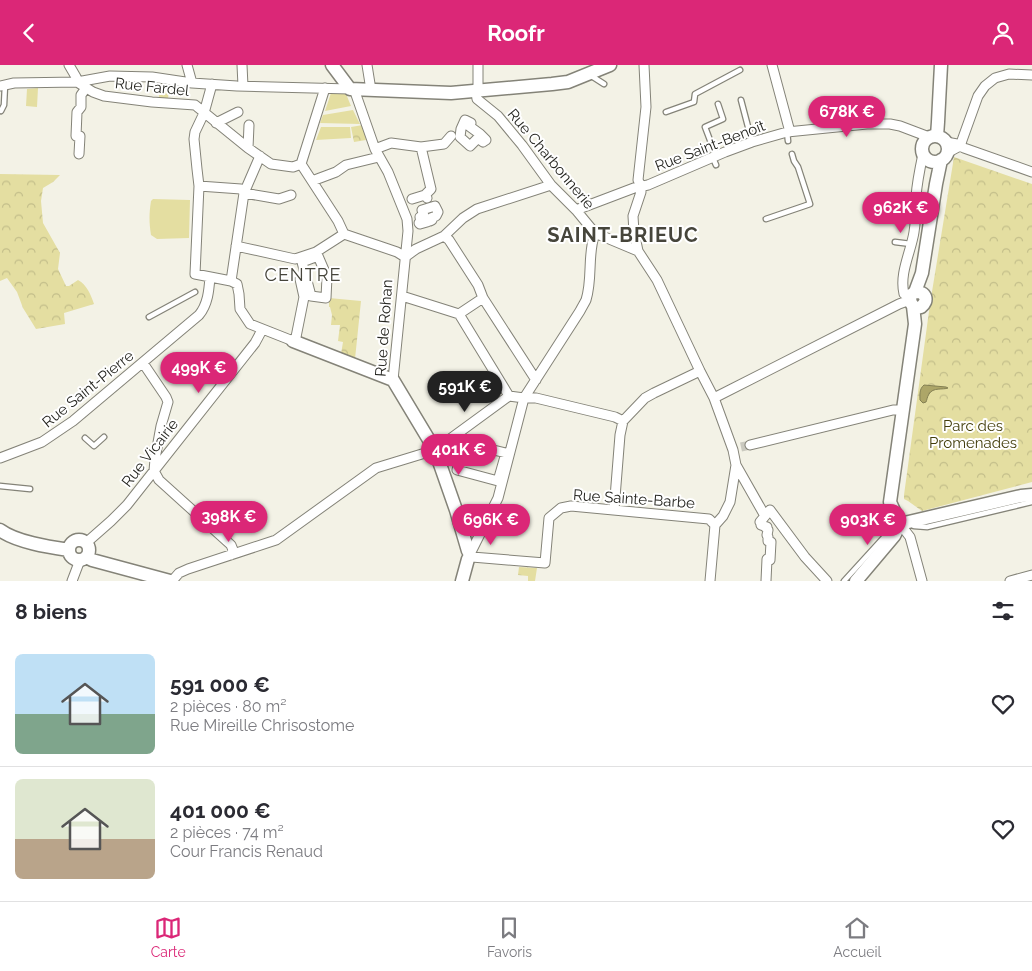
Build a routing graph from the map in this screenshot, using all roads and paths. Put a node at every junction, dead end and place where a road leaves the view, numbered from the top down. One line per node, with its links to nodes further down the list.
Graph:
1 (69, 65): 14 (street); 15 (street)
2 (187, 65): 16 (street)
3 (242, 65): 20 (street)
4 (332, 65): 23 (street)
5 (367, 65): 24 (street)
6 (478, 65): 25 (street)
7 (610, 65): 12 (street)
8 (644, 65): 51 (street)
9 (772, 65): 34 (street)
10 (940, 65): 40 (street)
11 (740, 70): 30 (lane)
12 (588, 74): 17 (lane); 25 (street)
13 (1032, 75): 37 (street)
14 (66, 82): 15 (street); 18 (street)
15 (77, 82): 16 (street); 21 (street, Rue Fardel)
16 (192, 83): 19 (street)
17 (604, 84)
18 (2, 85): 28 (lane)
19 (212, 85): 20 (street); 31 (street)
20 (243, 86): 22 (street)
21 (86, 88): 31 (street, Rue Fardel); 42 (street)
22 (324, 88): 23 (street); 46 (street)
23 (352, 89): 24 (street); 41 (street, Rue de Rohan)
24 (371, 90): 25 (street)
25 (477, 95): 49 (street, Rue Charbonnerie)
26 (741, 100): 36 (lane)
27 (718, 104): 45 (lane)
28 (0, 109)
29 (238, 112): 32 (street)
30 (666, 112)
31 (204, 113): 32 (street, Rue Fardel); 50 (street)
32 (216, 123): 39 (street, Rue Fardel)
33 (249, 125): 39 (street)
34 (788, 135): 36 (street, Rue Saint-Benoît); 40 (street, Rue Saint-Benoît)
35 (451, 136): 38 (street)
36 (752, 142): 45 (street, Rue Saint-Benoît)
37 (960, 146): 40 (street); 47 (street)
38 (421, 147): 41 (street); 54 (street)
39 (248, 148): 44 (street, Rue Fardel)
40 (935, 148): 55 (street); 77 (street)
41 (377, 153): 48 (street); 69 (street, Rue de Rohan)
42 (80, 154)
43 (792, 154): 58 (lane)
44 (260, 155): 46 (street, Rue Fardel); 52 (street)
45 (715, 160): 51 (street, Rue Saint-Benoît)
46 (301, 164): 48 (street)
47 (1032, 171)
48 (312, 181): 61 (street)
49 (551, 185): 56 (street, Rue Charbonnerie); 62 (street)
50 (200, 186): 52 (street); 71 (street)
51 (641, 186): 56 (street, Rue Saint-Benoît); 59 (street)
52 (244, 193): 53 (street); 66 (street)
53 (291, 195)
54 (412, 199)
55 (916, 208): 57 (lane); 65 (street)
56 (576, 209): 60 (street, Rue Charbonnerie)
57 (898, 214)
58 (766, 219)
59 (634, 232): 63 (street); 67 (street)
60 (595, 233): 63 (street); 85 (street)
61 (344, 234): 69 (street); 70 (street)
62 (444, 236): 69 (street); 76 (street)
63 (618, 242): 67 (street)
64 (895, 242): 65 (lane)
65 (911, 244): 77 (street)
66 (236, 246): 70 (street); 72 (street)
67 (638, 251): 83 (street)
68 (318, 256): 68 (street)
69 (405, 257): 75 (street, Rue de Rohan)
70 (296, 259): 81 (street)
71 (210, 277): 72 (street); 73 (lane); 82 (street, Rue Saint-Pierre)
72 (231, 281): 80 (street)
73 (204, 287)
74 (195, 291): 79 (lane)
75 (402, 295): 78 (street); 84 (street, Rue de Rohan)
76 (484, 298): 78 (street); 85 (street)
77 (915, 299): 88 (street); 89 (street)
78 (459, 314): 86 (street)
79 (149, 317)
80 (262, 330): 81 (street); 98 (street, Rue Vicairie)
81 (294, 341): 84 (street)
82 (143, 363): 96 (street, Rue Saint-Pierre); 98 (street)
83 (700, 371): 88 (street); 90 (street)
84 (393, 380): 95 (street, Rue de Rohan)
85 (536, 380): 87 (street)
86 (509, 396): 87 (street); 95 (street)
87 (524, 398): 90 (street); 110 (street)
88 (714, 398): 94 (street)
89 (903, 410): 94 (street); 105 (street)
90 (622, 421): 103 (street)
91 (104, 437): 92 (lane)
92 (84, 438)
93 (464, 442): 93 (street)
94 (741, 447): 97 (street)
95 (435, 450): 110 (street, Rue de Rohan); 111 (street)
96 (0, 458)
97 (736, 465): 104 (street); 106 (street)
98 (154, 471): 108 (street, Rue Vicairie); 111 (street)
99 (0, 485): 100 (lane)
100 (30, 489)
101 (1032, 495): 105 (street)
102 (1032, 501): 105 (lane)
103 (614, 510): 106 (street, Rue Sainte-Barbe); 110 (street, Rue Sainte-Barbe)
104 (765, 516): 118 (street); 119 (street)
105 (900, 524): 120 (lane); 121 (street); 122 (street)
106 (715, 525): 117 (street)
107 (0, 530): 109 (street)
108 (86, 543): 109 (street); 112 (street)
109 (69, 549): 112 (street)
110 (470, 555): 116 (street)
111 (230, 557): 115 (street)
112 (83, 559): 114 (street); 115 (street)
113 (1032, 575): 123 (street)
114 (72, 581)
115 (171, 581)
116 (462, 581)
117 (710, 581)
118 (766, 581)
119 (826, 581)
120 (844, 581)
121 (856, 581)
122 (922, 581)
123 (1010, 581)

